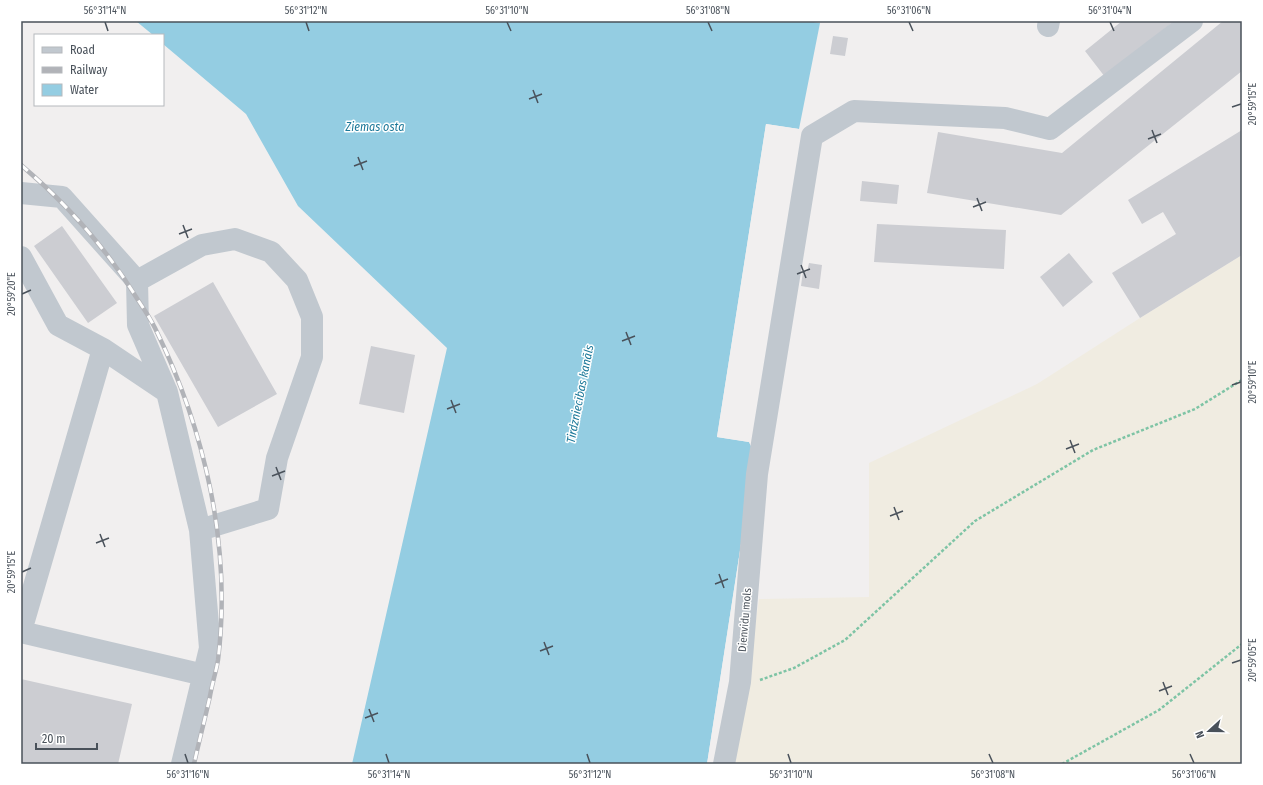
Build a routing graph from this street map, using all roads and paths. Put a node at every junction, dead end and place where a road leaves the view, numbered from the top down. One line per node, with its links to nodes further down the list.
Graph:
1 (1192, 21): 12 (street, Dienvidu mols)
2 (21, 193): 4 (street)
3 (21, 257): 5 (street)
4 (137, 281): 7 (street); 8 (street)
5 (103, 348): 7 (street); 9 (street)
6 (1242, 380): 12 (path)
7 (167, 392): 8 (street)
8 (200, 530): 11 (street)
9 (21, 632): 11 (street)
10 (1242, 644): 15 (path)
11 (204, 675): 13 (street)
12 (740, 682): 14 (street, Dienvidu mols)
13 (182, 764)
14 (724, 764)
15 (1062, 764)

